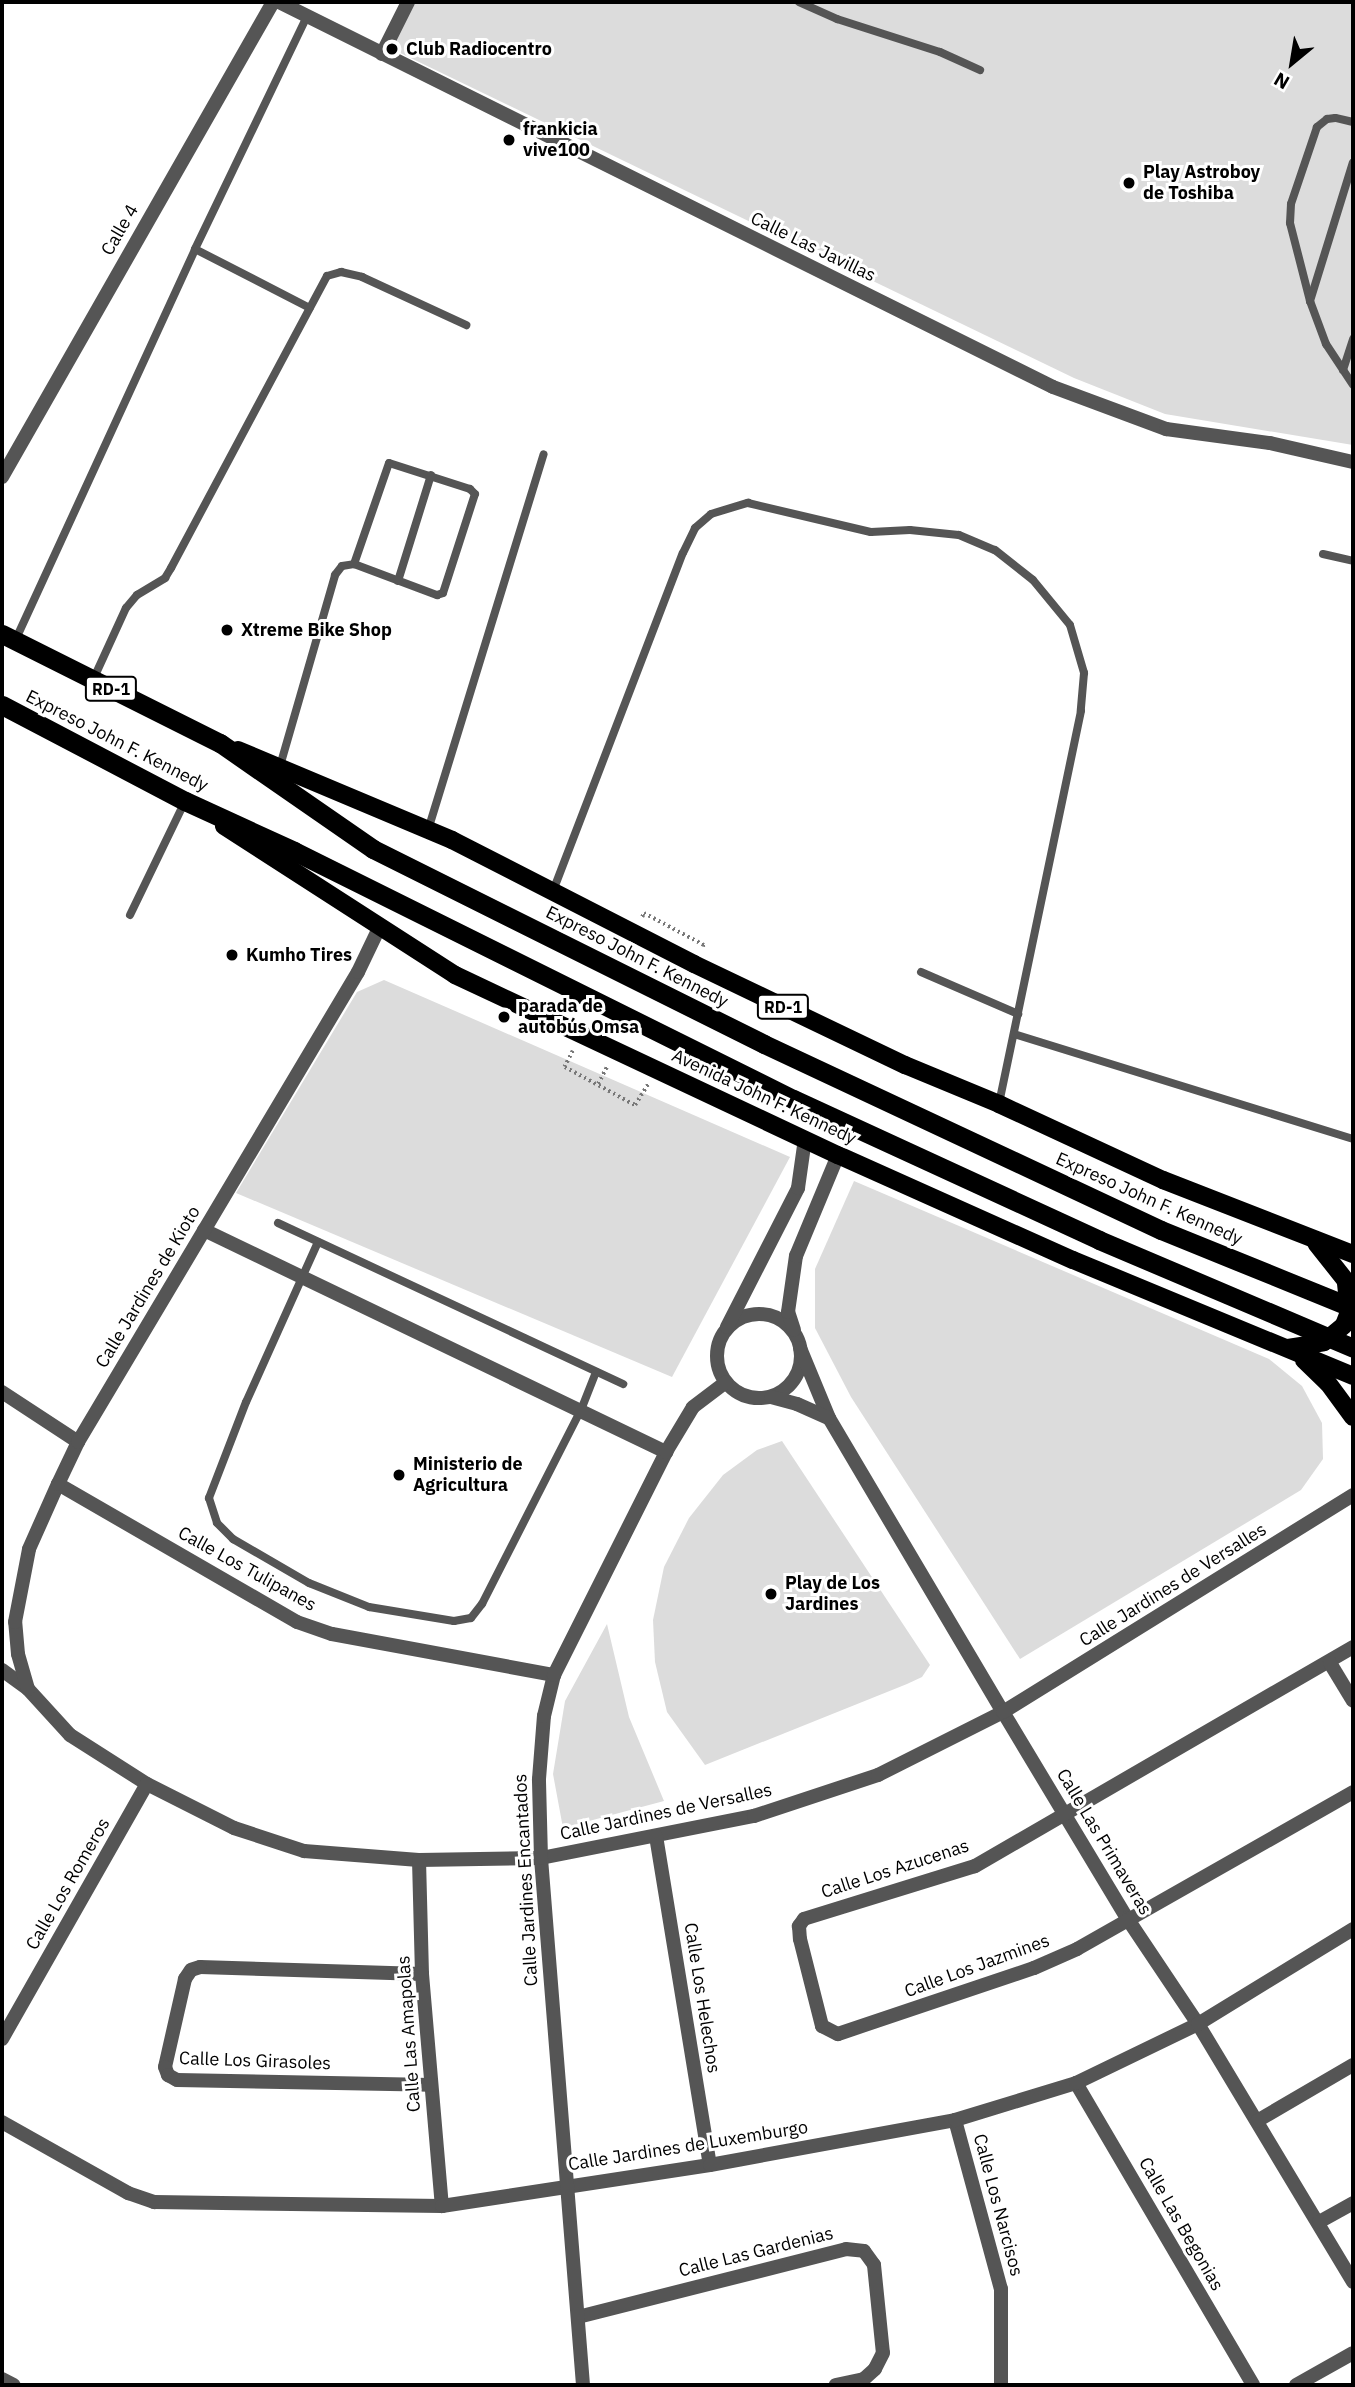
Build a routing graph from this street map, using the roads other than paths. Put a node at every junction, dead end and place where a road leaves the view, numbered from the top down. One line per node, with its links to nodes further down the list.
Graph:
1 (273, 2): 20 (street, Calle 4)
2 (279, 2): 5 (street, Calle Las Javillas)
3 (408, 2): 6 (street)
4 (799, 2): 7 (lane)
5 (307, 16): 6 (street, Calle Las Javillas); 10 (lane)
6 (382, 54): 18 (street, Calle Las Javillas)
7 (979, 70)
8 (1353, 122): 11 (lane)
9 (1353, 162): 11 (lane)
10 (195, 249): 12 (lane); 25 (lane)
11 (1310, 301): 15 (lane)
12 (310, 308): 13 (lane); 26 (lane)
13 (466, 325)
14 (1353, 340): 15 (lane)
15 (1343, 370): 16 (lane)
16 (1353, 385)
17 (544, 454): 31 (lane)
18 (1353, 461)
19 (431, 475): 23 (lane); 24 (lane); 24 (lane)
20 (2, 477)
21 (1323, 554): 22 (lane)
22 (1353, 561)
23 (354, 564): 24 (lane); 29 (lane)
24 (398, 581)
25 (9, 638): 26 (highway, Expreso John F. Kennedy / RD-1)
26 (93, 680): 28 (highway, Expreso John F. Kennedy / RD-1)
27 (2, 705): 30 (highway, Expreso John F. Kennedy)
28 (220, 743): 29 (main road, RD-1); 48 (highway, Expreso John F. Kennedy / RD-1)
29 (280, 766): 31 (main road, RD-1)
30 (186, 801): 33 (lane); 34 (main road, Avenida John F. Kennedy); 51 (highway, Expreso John F. Kennedy)
31 (428, 830): 32 (main road, RD-1)
32 (552, 894): 36 (lane); 38 (main road, RD-1)
33 (130, 915)
34 (380, 926): 39 (main road, Avenida John F. Kennedy); 43 (street, Calle Jardines de Kioto)
35 (921, 972): 36 (lane)
36 (1018, 1014): 37 (lane)
37 (1014, 1034): 38 (lane); 40 (lane)
38 (999, 1104): 44 (main road, RD-1)
39 (805, 1139): 41 (main road, Avenida John F. Kennedy); 49 (street)
40 (1353, 1139)
41 (838, 1155): 50 (street, Calle Las Primaveras); 52 (main road, Avenida John F. Kennedy)
42 (278, 1223): 45 (lane)
43 (204, 1230): 47 (street); 62 (street, Calle Jardines de Kioto)
44 (1312, 1240): 46 (main road, RD-1); 52 (main road)
45 (318, 1242): 47 (lane); 53 (lane)
46 (1353, 1254)
47 (301, 1277): 59 (street); 59 (lane)
48 (1353, 1308)
49 (723, 1335): 50 (street); 55 (street)
50 (798, 1341): 58 (street); 61 (street, Calle Las Primaveras)
51 (1353, 1348)
52 (1290, 1350): 54 (main road, Avenida John F. Kennedy); 60 (main road)
53 (596, 1372): 56 (lane); 59 (lane)
54 (1353, 1376)
55 (726, 1382): 58 (street); 63 (street, Calle Jardines Encantados)
56 (623, 1384)
57 (2, 1392): 62 (street)
58 (771, 1397): 61 (street)
59 (581, 1410): 63 (street)
60 (1353, 1417)
61 (829, 1418): 72 (street, Calle Las Primaveras)
62 (78, 1442): 64 (street, Calle Jardines de Kioto)
63 (667, 1451): 69 (street, Calle Jardines Encantados)
64 (58, 1484): 69 (street, Calle Los Tulipanes); 70 (street, Calle Jardines de Kioto)
65 (1353, 1495): 72 (street, Calle Jardines de Versalles)
66 (1353, 1647): 67 (street, Calle Los Azucenas)
67 (1330, 1663): 71 (street); 75 (street, Calle Los Azucenas)
68 (2, 1670): 70 (street, Calle Jardines de Versalles)
69 (554, 1675): 77 (street, Calle Jardines Encantados)
70 (28, 1689): 73 (street, Calle Jardines de Versalles)
71 (1353, 1701)
72 (1003, 1712): 75 (street, Calle Las Primaveras); 76 (street, Calle Jardines de Versalles)
73 (147, 1784): 78 (street, Calle Jardines de Versalles); 84 (street, Calle Los Romeros)
74 (1353, 1792): 79 (street, Calle Los Jazmines)
75 (1064, 1812): 79 (street, Calle Las Primaveras); 83 (street, Calle Los Azucenas)
76 (656, 1836): 77 (street, Calle Jardines de Versalles); 91 (street, Calle Los Helechos)
77 (541, 1858): 78 (street, Calle Jardines de Versalles); 92 (street, Calle Jardines Encantados)
78 (419, 1860): 81 (street, Calle Las Amapolas)
79 (1127, 1918): 82 (street, Calle Las Primaveras); 83 (street, Calle Los Jazmines)
80 (1353, 1929): 82 (street, Calle Jardines de Luxemburgo)
81 (422, 1974): 87 (street, Calle Las Amapolas); 87 (street, Calle Los Girasoles)
82 (1198, 2024): 86 (street, Calle Jardines de Luxemburgo); 89 (street, Calle Las Primaveras)
83 (826, 2031)
84 (2, 2039)
85 (1353, 2065): 89 (street)
86 (1076, 2083): 88 (street, Calle Jardines de Luxemburgo); 104 (street, Calle Las Begonias)
87 (431, 2085): 94 (street, Calle Las Amapolas)
88 (955, 2120): 91 (street, Calle Jardines de Luxemburgo); 103 (street, Calle Los Narcisos)
89 (1257, 2121): 95 (street, Calle Las Primaveras)
90 (2, 2122): 94 (street, Calle Jardines de Luxemburgo)
91 (710, 2165): 92 (street, Calle Jardines de Luxemburgo)
92 (565, 2185): 94 (street, Calle Jardines de Luxemburgo); 97 (street, Calle Jardines Encantados)
93 (1353, 2203): 95 (street)
94 (442, 2206)
95 (1319, 2222): 96 (street, Calle Las Primaveras)
96 (1353, 2282)
97 (578, 2317): 101 (street, Calle Jardines Encantados); 102 (street, Calle Las Gardenias)
98 (1353, 2353): 105 (street)
99 (2, 2379): 100 (street)
100 (13, 2385)
101 (583, 2385)
102 (836, 2385)
103 (1001, 2385)
104 (1253, 2385)
105 (1296, 2385)

